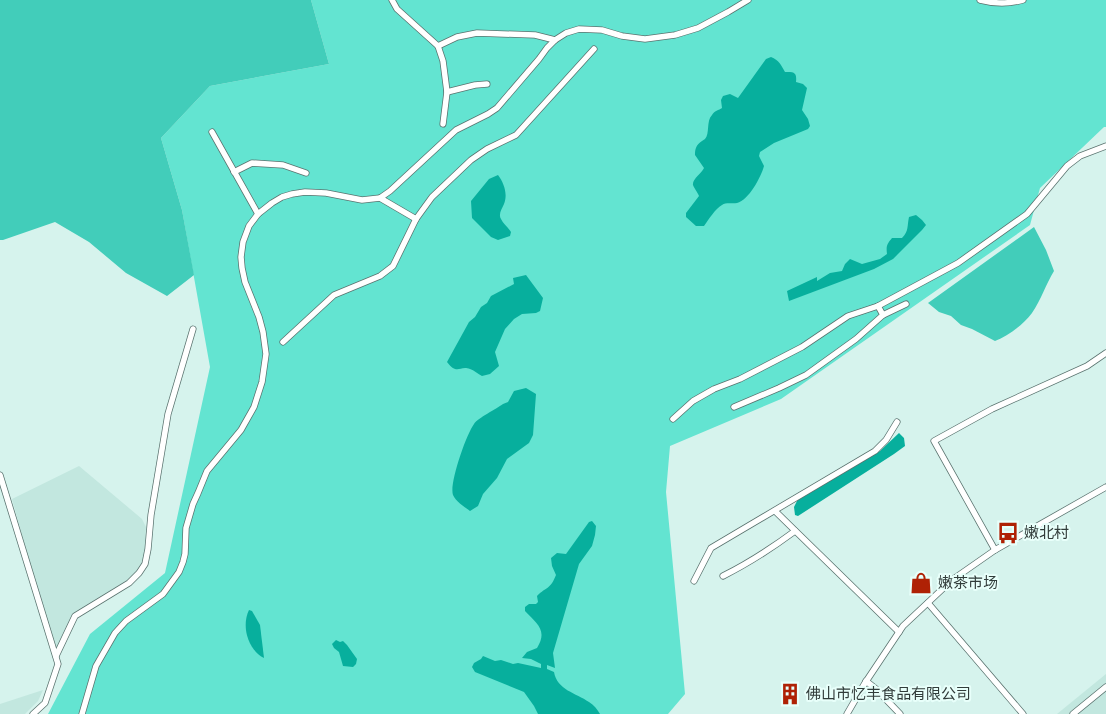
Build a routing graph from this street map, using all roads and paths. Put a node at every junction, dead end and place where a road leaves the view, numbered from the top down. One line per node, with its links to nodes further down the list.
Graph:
1 (392, 0): 6 (street)
2 (748, 0): 5 (street)
3 (980, 0): 4 (street)
4 (1023, 0)
5 (555, 40): 6 (street); 15 (street)
6 (438, 46): 9 (street)
7 (594, 49): 17 (street)
8 (487, 84): 9 (street)
9 (446, 92): 10 (street)
10 (443, 124)
11 (212, 132): 13 (street)
12 (1106, 146): 19 (street)
13 (234, 172): 14 (street); 16 (street)
14 (306, 173)
15 (380, 198): 16 (street); 17 (street)
16 (258, 214): 40 (street)
17 (416, 218): 22 (street)
18 (906, 304): 20 (street)
19 (878, 306): 20 (street); 25 (street)
20 (883, 315): 24 (street)
21 (193, 330): 36 (street)
22 (283, 342)
23 (1106, 353): 31 (street)
24 (734, 407)
25 (672, 419)
26 (897, 422): 29 (street)
27 (0, 475): 36 (street)
28 (1106, 487): 31 (street)
29 (775, 511): 30 (street); 33 (street)
30 (795, 531): 32 (street); 35 (street)
31 (994, 550): 34 (street)
32 (722, 576)
33 (694, 581)
34 (928, 603): 35 (street); 43 (street)
35 (899, 632): 37 (street)
36 (56, 656): 39 (street)
37 (866, 681): 41 (street); 42 (street)
38 (1106, 687): 44 (street)
39 (33, 714)
40 (82, 714)
41 (846, 714)
42 (900, 714)
43 (1023, 714)
44 (1073, 714)

